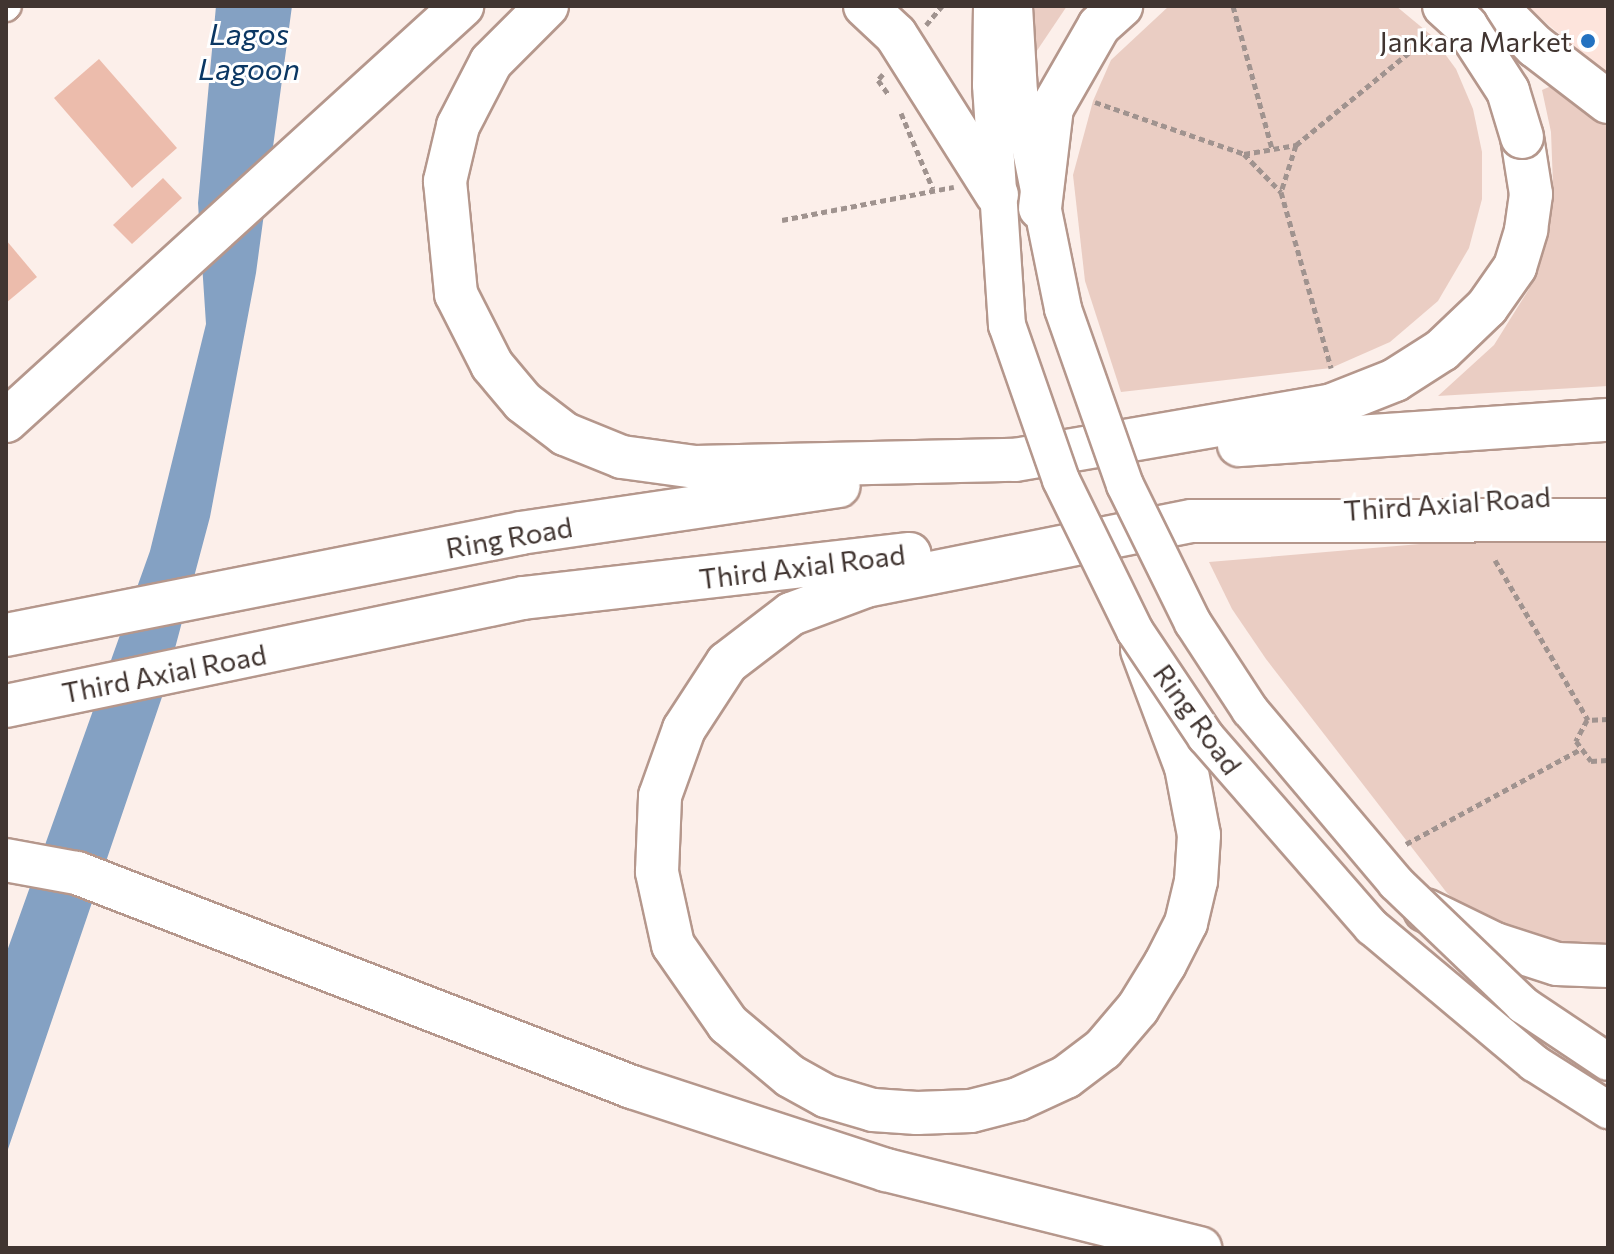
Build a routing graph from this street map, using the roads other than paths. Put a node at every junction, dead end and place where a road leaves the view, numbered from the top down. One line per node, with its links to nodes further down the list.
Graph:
1 (462, 6): 13 (highway)
2 (547, 6): 14 (highway)
3 (865, 6): 10 (highway, bridge)
4 (992, 6): 10 (main road, Ring Road, bridge)
5 (1014, 6): 11 (main road, Ring Road, bridge)
6 (1121, 6): 11 (highway, bridge)
7 (1495, 6): 9 (highway)
8 (1438, 20): 14 (highway, bridge)
9 (1608, 102)
10 (997, 195): 18 (main road, Ring Road, bridge)
11 (1040, 208): 22 (main road, Ring Road, bridge)
12 (1608, 420): 14 (highway)
13 (6, 421)
14 (1015, 460): 19 (highway, Ring Road)
15 (1608, 492): 17 (highway, Third Axial Road)
16 (1608, 520): 17 (highway)
17 (1192, 521): 18 (highway, bridge); 20 (highway, Third Axial Road)
18 (1135, 631): 25 (main road, Ring Road, bridge)
19 (6, 635)
20 (6, 706)
21 (6, 860): 26 (highway)
22 (1425, 910): 23 (highway); 24 (main road, Ring Road, bridge)
23 (1608, 966)
24 (1608, 1062)
25 (1608, 1110)
26 (1200, 1248)

